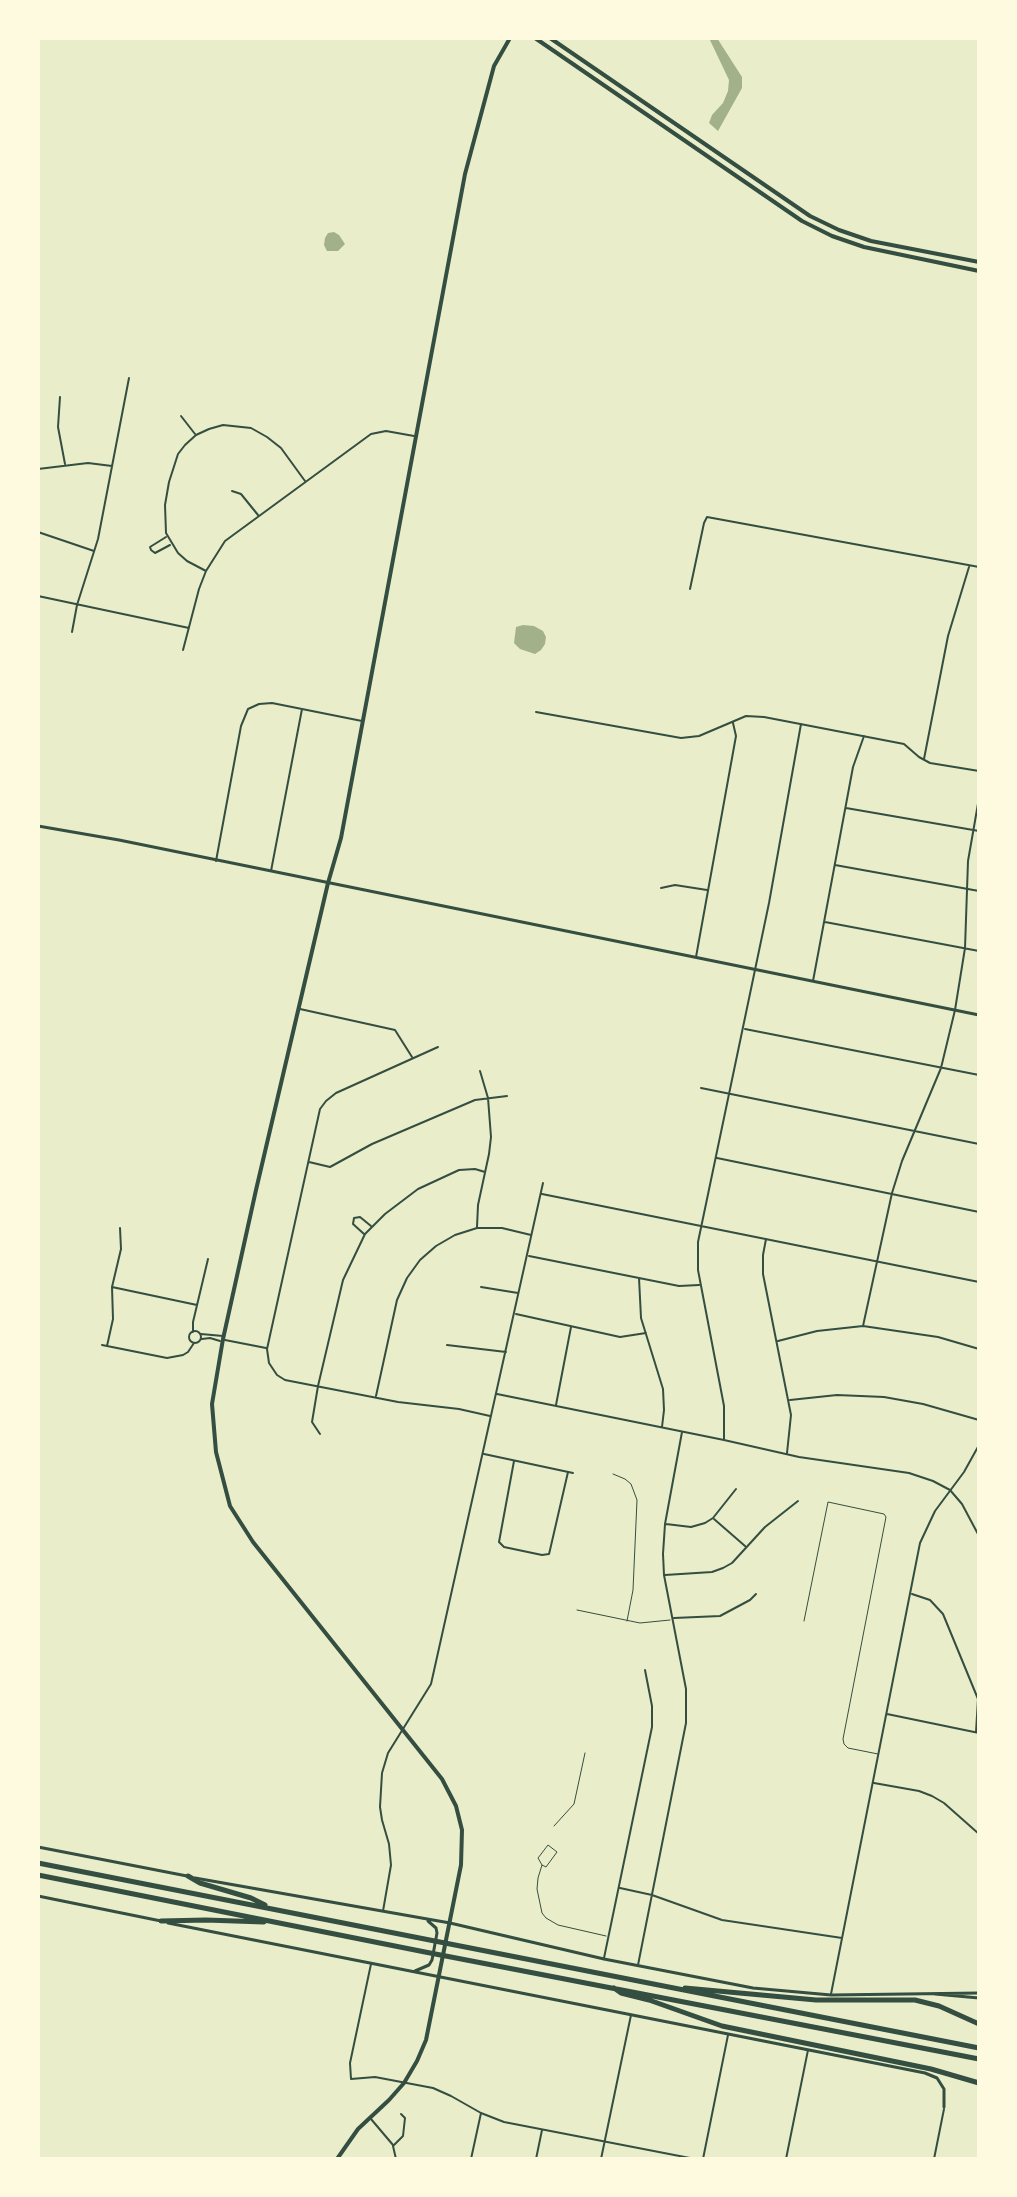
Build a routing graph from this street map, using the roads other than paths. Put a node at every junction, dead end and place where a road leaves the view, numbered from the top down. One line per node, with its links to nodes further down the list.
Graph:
1 (510, 38): 10 (main road)
2 (535, 38): 5 (main road)
3 (550, 38): 4 (main road)
4 (979, 262)
5 (979, 271)
6 (129, 378): 12 (street)
7 (60, 397): 11 (street)
8 (181, 416): 9 (street)
9 (196, 435): 14 (street); 18 (street)
10 (416, 437): 14 (street); 32 (main road)
11 (66, 466): 12 (street); 13 (street)
12 (112, 466): 20 (street)
13 (38, 469)
14 (305, 482): 16 (street)
15 (232, 491): 16 (street)
16 (258, 516): 23 (street)
17 (38, 532): 20 (street)
18 (168, 536): 19 (street); 19 (street)
19 (171, 544): 23 (street)
20 (94, 552): 26 (street)
21 (969, 565): 22 (street); 24 (street); 36 (street)
22 (979, 567)
23 (206, 571): 27 (street)
24 (690, 589)
25 (38, 596): 26 (street)
26 (77, 605): 27 (street); 28 (street)
27 (189, 628): 29 (street)
28 (72, 632)
29 (183, 650)
30 (302, 709): 32 (street); 43 (street); 45 (street)
31 (536, 712): 33 (street)
32 (363, 722): 46 (main road)
33 (732, 722): 34 (street); 49 (street)
34 (801, 724): 35 (street); 55 (street)
35 (864, 736): 36 (street); 39 (street)
36 (924, 760): 37 (street)
37 (979, 771)
38 (979, 798): 41 (street)
39 (845, 807): 41 (street); 44 (street)
40 (38, 826): 43 (street)
41 (973, 830): 42 (street); 48 (street)
42 (979, 831)
43 (216, 861): 45 (street)
44 (834, 865): 48 (street); 51 (street)
45 (271, 872): 46 (street)
46 (328, 883): 54 (street); 57 (main road)
47 (661, 888): 49 (street)
48 (966, 889): 50 (street); 52 (street)
49 (708, 891): 54 (street)
50 (979, 891)
51 (824, 922): 52 (street); 56 (street)
52 (965, 948): 53 (street); 58 (street)
53 (979, 951)
54 (695, 958): 55 (street)
55 (756, 970): 56 (street); 60 (street)
56 (813, 982): 58 (street)
57 (299, 1009): 62 (street); 103 (main road)
58 (955, 1010): 59 (street); 63 (street)
59 (979, 1015)
60 (744, 1029): 63 (street); 67 (street)
61 (438, 1047): 62 (street)
62 (413, 1058): 73 (street)
63 (941, 1068): 65 (street); 70 (street)
64 (480, 1071): 69 (street)
65 (979, 1075)
66 (701, 1088): 67 (street)
67 (730, 1093): 70 (street); 72 (street)
68 (507, 1096): 69 (street)
69 (487, 1097): 73 (street); 74 (street)
70 (914, 1130): 71 (street); 76 (street)
71 (979, 1144)
72 (716, 1158): 76 (street); 80 (street)
73 (309, 1162): 109 (street)
74 (485, 1172): 79 (street); 82 (street)
75 (543, 1183): 77 (street)
76 (892, 1193): 78 (street); 88 (street)
77 (541, 1194): 80 (street); 84 (street)
78 (979, 1212)
79 (372, 1226): 83 (street); 83 (street)
80 (701, 1226): 85 (street); 91 (street)
81 (120, 1228): 92 (street)
82 (477, 1228): 84 (street); 114 (street)
83 (365, 1234): 112 (street)
84 (532, 1235): 86 (street)
85 (766, 1239): 88 (street); 104 (street)
86 (528, 1256): 89 (street); 94 (street)
87 (208, 1259): 95 (street)
88 (877, 1261): 90 (street); 97 (street)
89 (639, 1278): 91 (street); 100 (street)
90 (979, 1282)
91 (700, 1284): 122 (street)
92 (112, 1287): 95 (street); 108 (street)
93 (481, 1287): 94 (street)
94 (519, 1293): 96 (street)
95 (197, 1305): 99 (street)
96 (515, 1314): 98 (street); 111 (street)
97 (863, 1326): 104 (street); 110 (street)
98 (571, 1327): 100 (street); 116 (street)
99 (193, 1332): 101 (street); 105 (street)
100 (646, 1333): 119 (street)
101 (201, 1334): 102 (street); 103 (street)
102 (201, 1339): 103 (street); 105 (street)
103 (223, 1339): 109 (street); 146 (main road)
104 (777, 1341): 115 (street)
105 (194, 1343): 108 (street)
106 (102, 1345): 108 (street)
107 (447, 1345): 111 (street)
108 (107, 1346)
109 (267, 1349): 112 (street)
110 (979, 1349)
111 (506, 1352): 113 (street)
112 (318, 1386): 114 (street); 121 (street)
113 (496, 1394): 116 (street); 117 (street)
114 (376, 1397): 117 (street)
115 (788, 1400): 118 (street); 125 (street)
116 (555, 1407): 119 (street)
117 (491, 1416): 124 (street)
118 (979, 1420)
119 (662, 1428): 120 (street)
120 (682, 1432): 122 (street); 134 (street)
121 (320, 1434)
122 (724, 1440): 125 (street)
123 (979, 1445): 131 (street)
124 (483, 1454): 126 (street); 146 (street)
125 (787, 1455): 131 (street)
126 (514, 1461): 127 (street); 127 (street)
127 (568, 1472): 128 (street)
128 (573, 1473)
129 (613, 1474): 142 (lane)
130 (736, 1489): 133 (street)
131 (950, 1490): 135 (street); 139 (street)
132 (798, 1501): 136 (street)
133 (713, 1518): 134 (street); 136 (street)
134 (665, 1524): 137 (street)
135 (979, 1536)
136 (746, 1547): 137 (street)
137 (664, 1575): 141 (street)
138 (756, 1594): 141 (street)
139 (910, 1594): 145 (street); 147 (street)
140 (577, 1610): 142 (lane)
141 (673, 1619): 142 (lane); 159 (street)
142 (627, 1621)
143 (804, 1621): 149 (lane)
144 (645, 1670): 158 (street)
145 (886, 1714): 147 (street); 149 (street)
146 (403, 1730): 162 (street); 166 (main road)
147 (977, 1732)
148 (585, 1753): 151 (lane)
149 (878, 1754): 150 (street)
150 (872, 1783): 152 (street); 168 (street)
151 (554, 1826)
152 (979, 1834)
153 (38, 1847): 157 (street)
154 (38, 1863): 161 (highway)
155 (542, 1865): 155 (lane); 167 (lane)
156 (38, 1875): 165 (highway)
157 (188, 1876): 161 (highway); 162 (street)
158 (619, 1887): 159 (street); 167 (street)
159 (652, 1895): 168 (street); 171 (street)
160 (38, 1896): 164 (street)
161 (273, 1909): 175 (highway)
162 (383, 1913): 163 (street)
163 (425, 1919): 166 (street); 172 (street)
164 (161, 1921): 165 (highway); 170 (street)
165 (277, 1923): 174 (highway)
166 (450, 1923): 169 (street); 173 (main road)
167 (608, 1937): 169 (street)
168 (842, 1938): 176 (street)
169 (604, 1959): 171 (street)
170 (371, 1963): 172 (street); 184 (street)
171 (637, 1966): 176 (street)
172 (415, 1971): 173 (street)
173 (439, 1977): 178 (street); 184 (main road)
174 (614, 1987): 183 (highway); 185 (highway)
175 (671, 1988): 179 (highway); 181 (highway)
176 (831, 1995): 177 (street)
177 (979, 1995)
178 (631, 2014): 180 (street); 191 (street)
179 (979, 2024)
180 (728, 2034): 182 (street); 199 (street)
181 (979, 2048)
182 (808, 2050): 186 (street); 200 (street)
183 (979, 2059)
184 (404, 2083): 187 (street); 189 (main road)
185 (979, 2083)
186 (944, 2107): 201 (street)
187 (481, 2113): 190 (street); 195 (street)
188 (401, 2114): 192 (street)
189 (370, 2117): 192 (street); 193 (main road)
190 (542, 2130): 191 (street); 196 (street)
191 (605, 2141): 197 (street); 198 (street)
192 (393, 2146): 194 (street)
193 (337, 2159)
194 (396, 2159)
195 (471, 2159)
196 (536, 2159)
197 (601, 2159)
198 (695, 2159)
199 (703, 2159)
200 (786, 2159)
201 (934, 2159)

